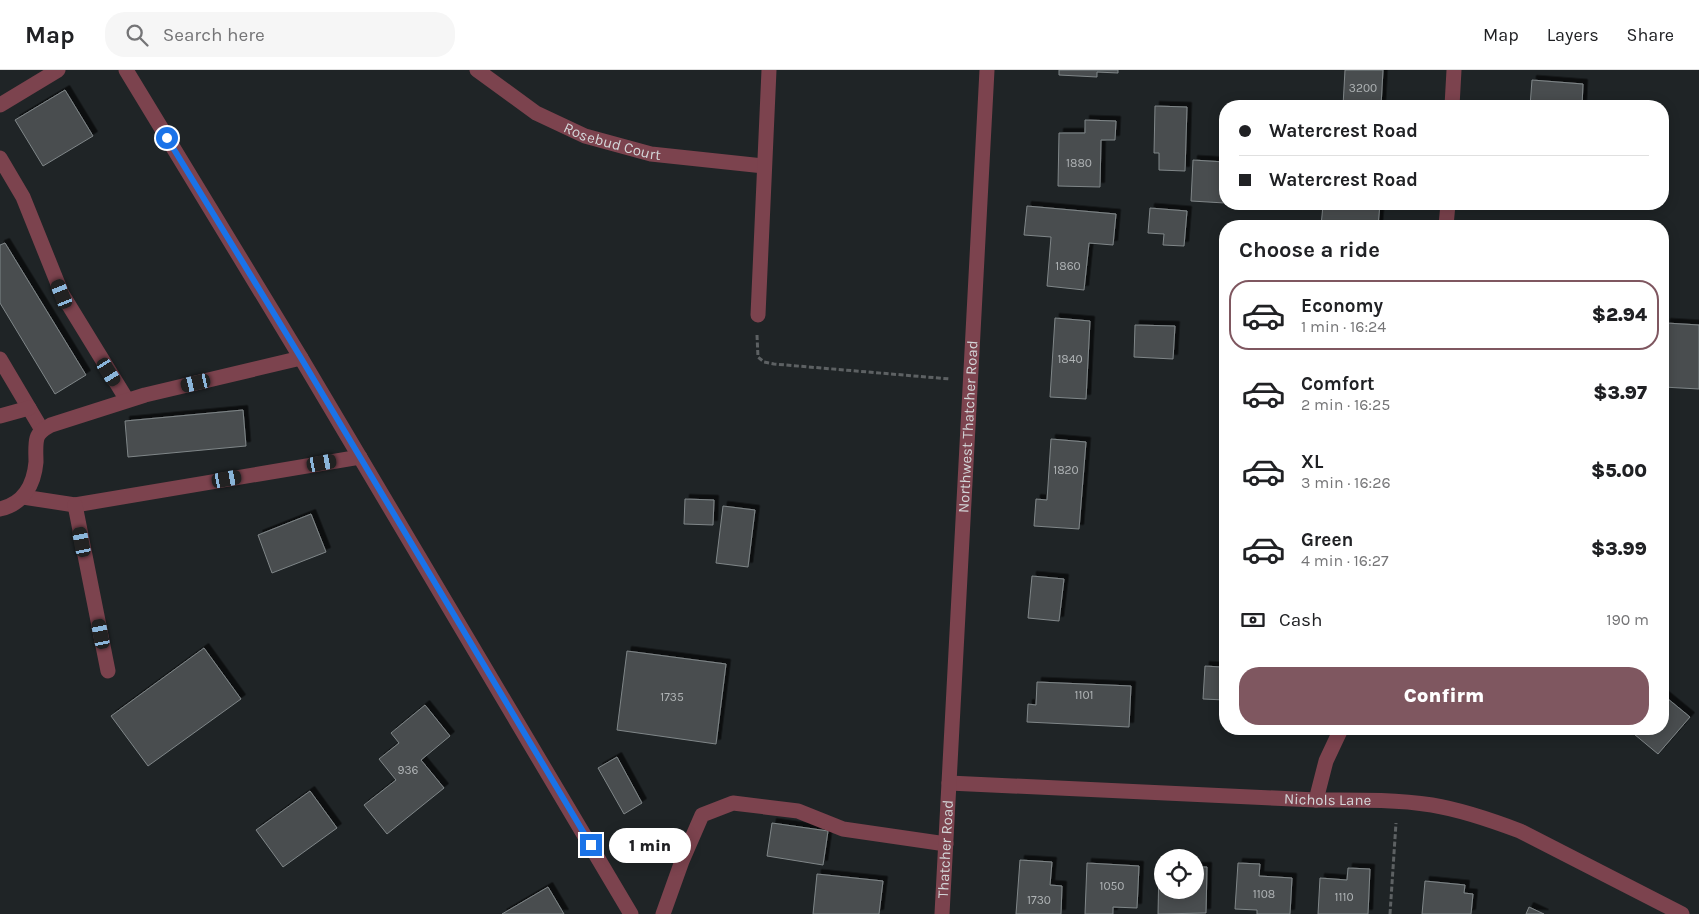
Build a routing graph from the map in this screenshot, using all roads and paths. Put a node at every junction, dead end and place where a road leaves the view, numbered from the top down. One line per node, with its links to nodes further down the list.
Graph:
1 (58, 70): 8 (street)
2 (126, 70): 12 (street)
3 (478, 70): 10 (street, Rosebud Court)
4 (769, 70): 10 (street)
5 (987, 70): 14 (street, Northwest Thatcher Road)
6 (1454, 70): 7 (street)
7 (1452, 100)
8 (0, 105)
9 (0, 158): 15 (street)
10 (764, 166): 11 (street)
11 (758, 315): 14 (path)
12 (301, 358): 15 (street); 19 (street)
13 (0, 359): 16 (street)
14 (970, 381): 25 (street, Northwest Thatcher Road)
15 (127, 400): 18 (street)
16 (29, 408): 17 (street); 18 (street)
17 (0, 416)
18 (42, 430): 20 (street)
19 (360, 456): 21 (street); 29 (street)
20 (23, 497): 21 (street); 22 (street)
21 (75, 505): 23 (street)
22 (0, 509)
23 (108, 671)
24 (1338, 735): 26 (street)
25 (949, 783): 26 (street, Nichols Lane); 28 (street, Thatcher Road)
26 (1316, 800): 27 (street, Nichols Lane)
27 (1398, 802): 32 (path); 33 (street, Nichols Lane)
28 (946, 844): 30 (street); 31 (street, Thatcher Road)
29 (631, 914)
30 (663, 914)
31 (942, 914)
32 (1390, 914)
33 (1682, 914)

